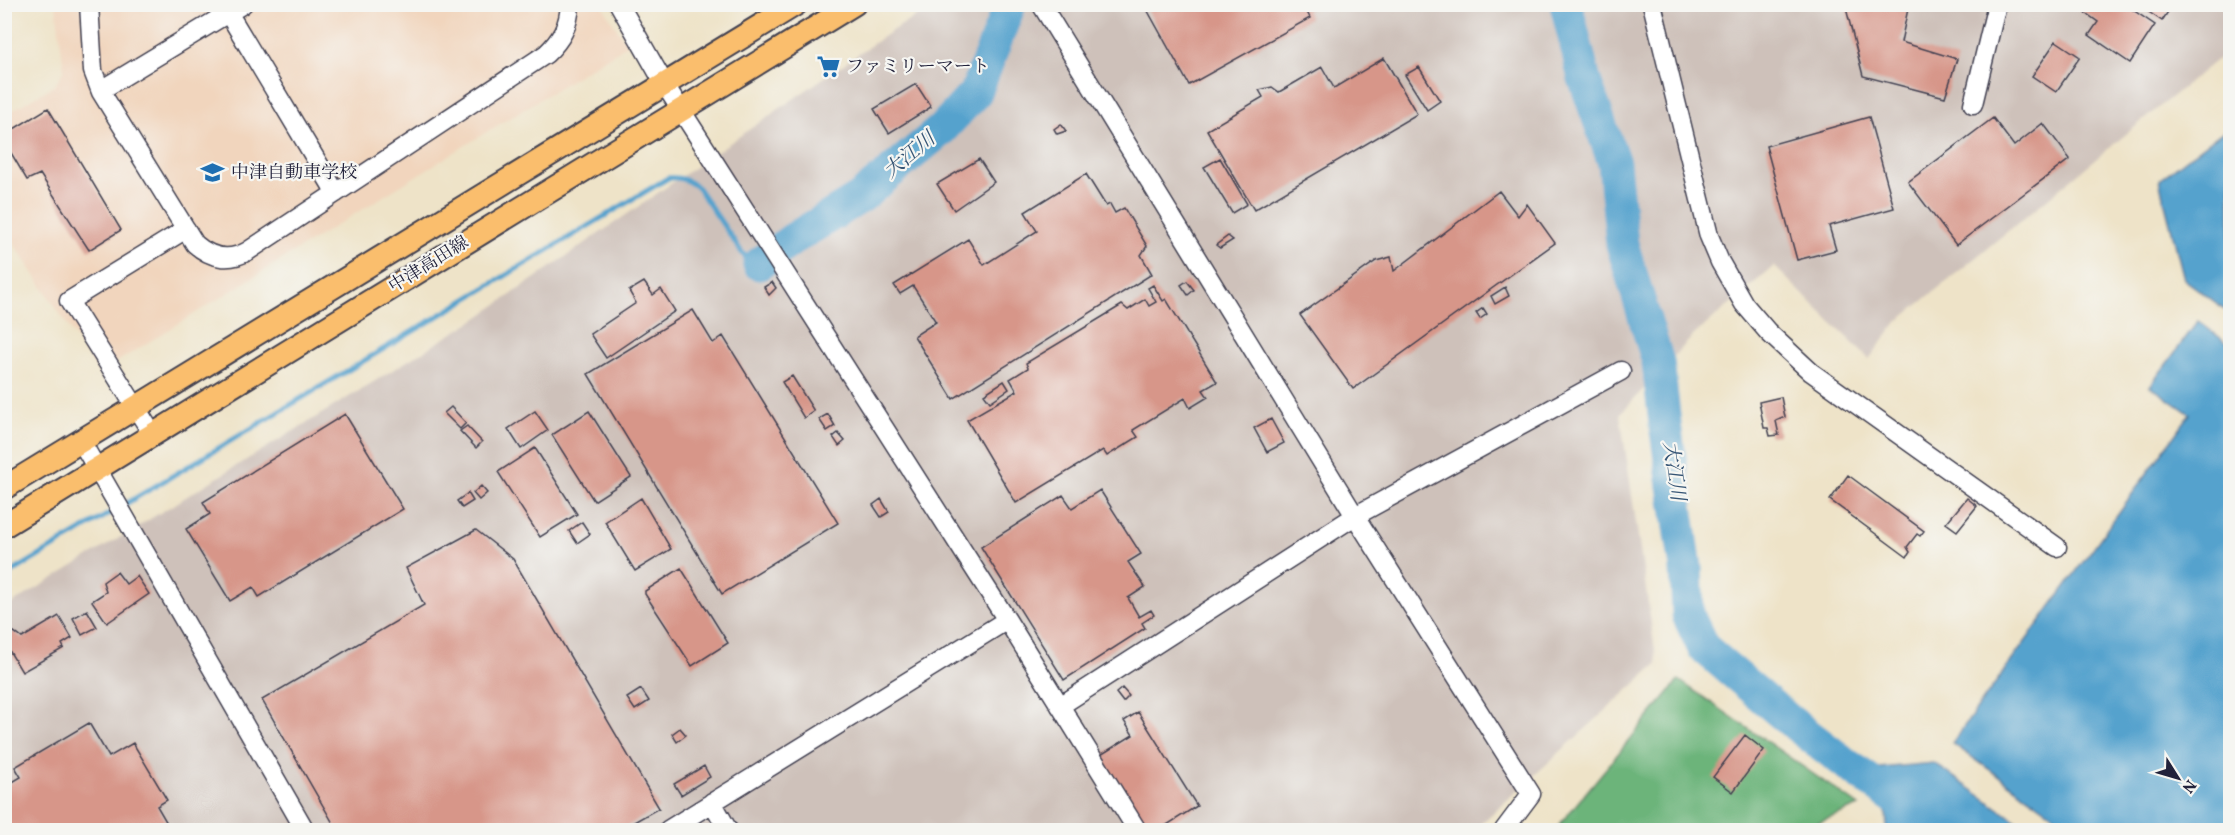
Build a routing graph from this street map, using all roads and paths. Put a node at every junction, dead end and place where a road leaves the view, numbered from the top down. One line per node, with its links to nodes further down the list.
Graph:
1 (89, 4): 11 (street)
2 (570, 4): 14 (street)
3 (619, 4): 10 (street)
4 (796, 4): 10 (main road, 中津高田線)
5 (854, 4): 13 (main road, 中津高田線)
6 (1041, 4): 22 (street)
7 (1652, 4): 24 (street)
8 (1997, 4): 12 (street)
9 (231, 7): 11 (street); 14 (street)
10 (665, 84): 13 (street); 17 (main road, 中津高田線)
11 (101, 90): 15 (street)
12 (1973, 104)
13 (681, 111): 18 (main road, 中津高田線); 25 (street)
14 (336, 193): 15 (street)
15 (186, 229): 17 (street)
16 (1621, 371): 22 (street)
17 (135, 408): 18 (street); 19 (main road, 中津高田線)
18 (153, 435): 20 (main road, 中津高田線)
19 (81, 441): 20 (street); 21 (main road, 中津高田線)
20 (98, 469): 23 (main road, 中津高田線); 28 (street)
21 (4, 488)
22 (1355, 516): 26 (street); 32 (street)
23 (4, 526)
24 (2057, 547)
25 (1007, 620): 26 (street); 27 (street)
26 (1060, 705): 31 (street)
27 (712, 802): 29 (street); 30 (street)
28 (305, 831)
29 (668, 831)
30 (728, 831)
31 (1137, 831)
32 (1504, 831)

